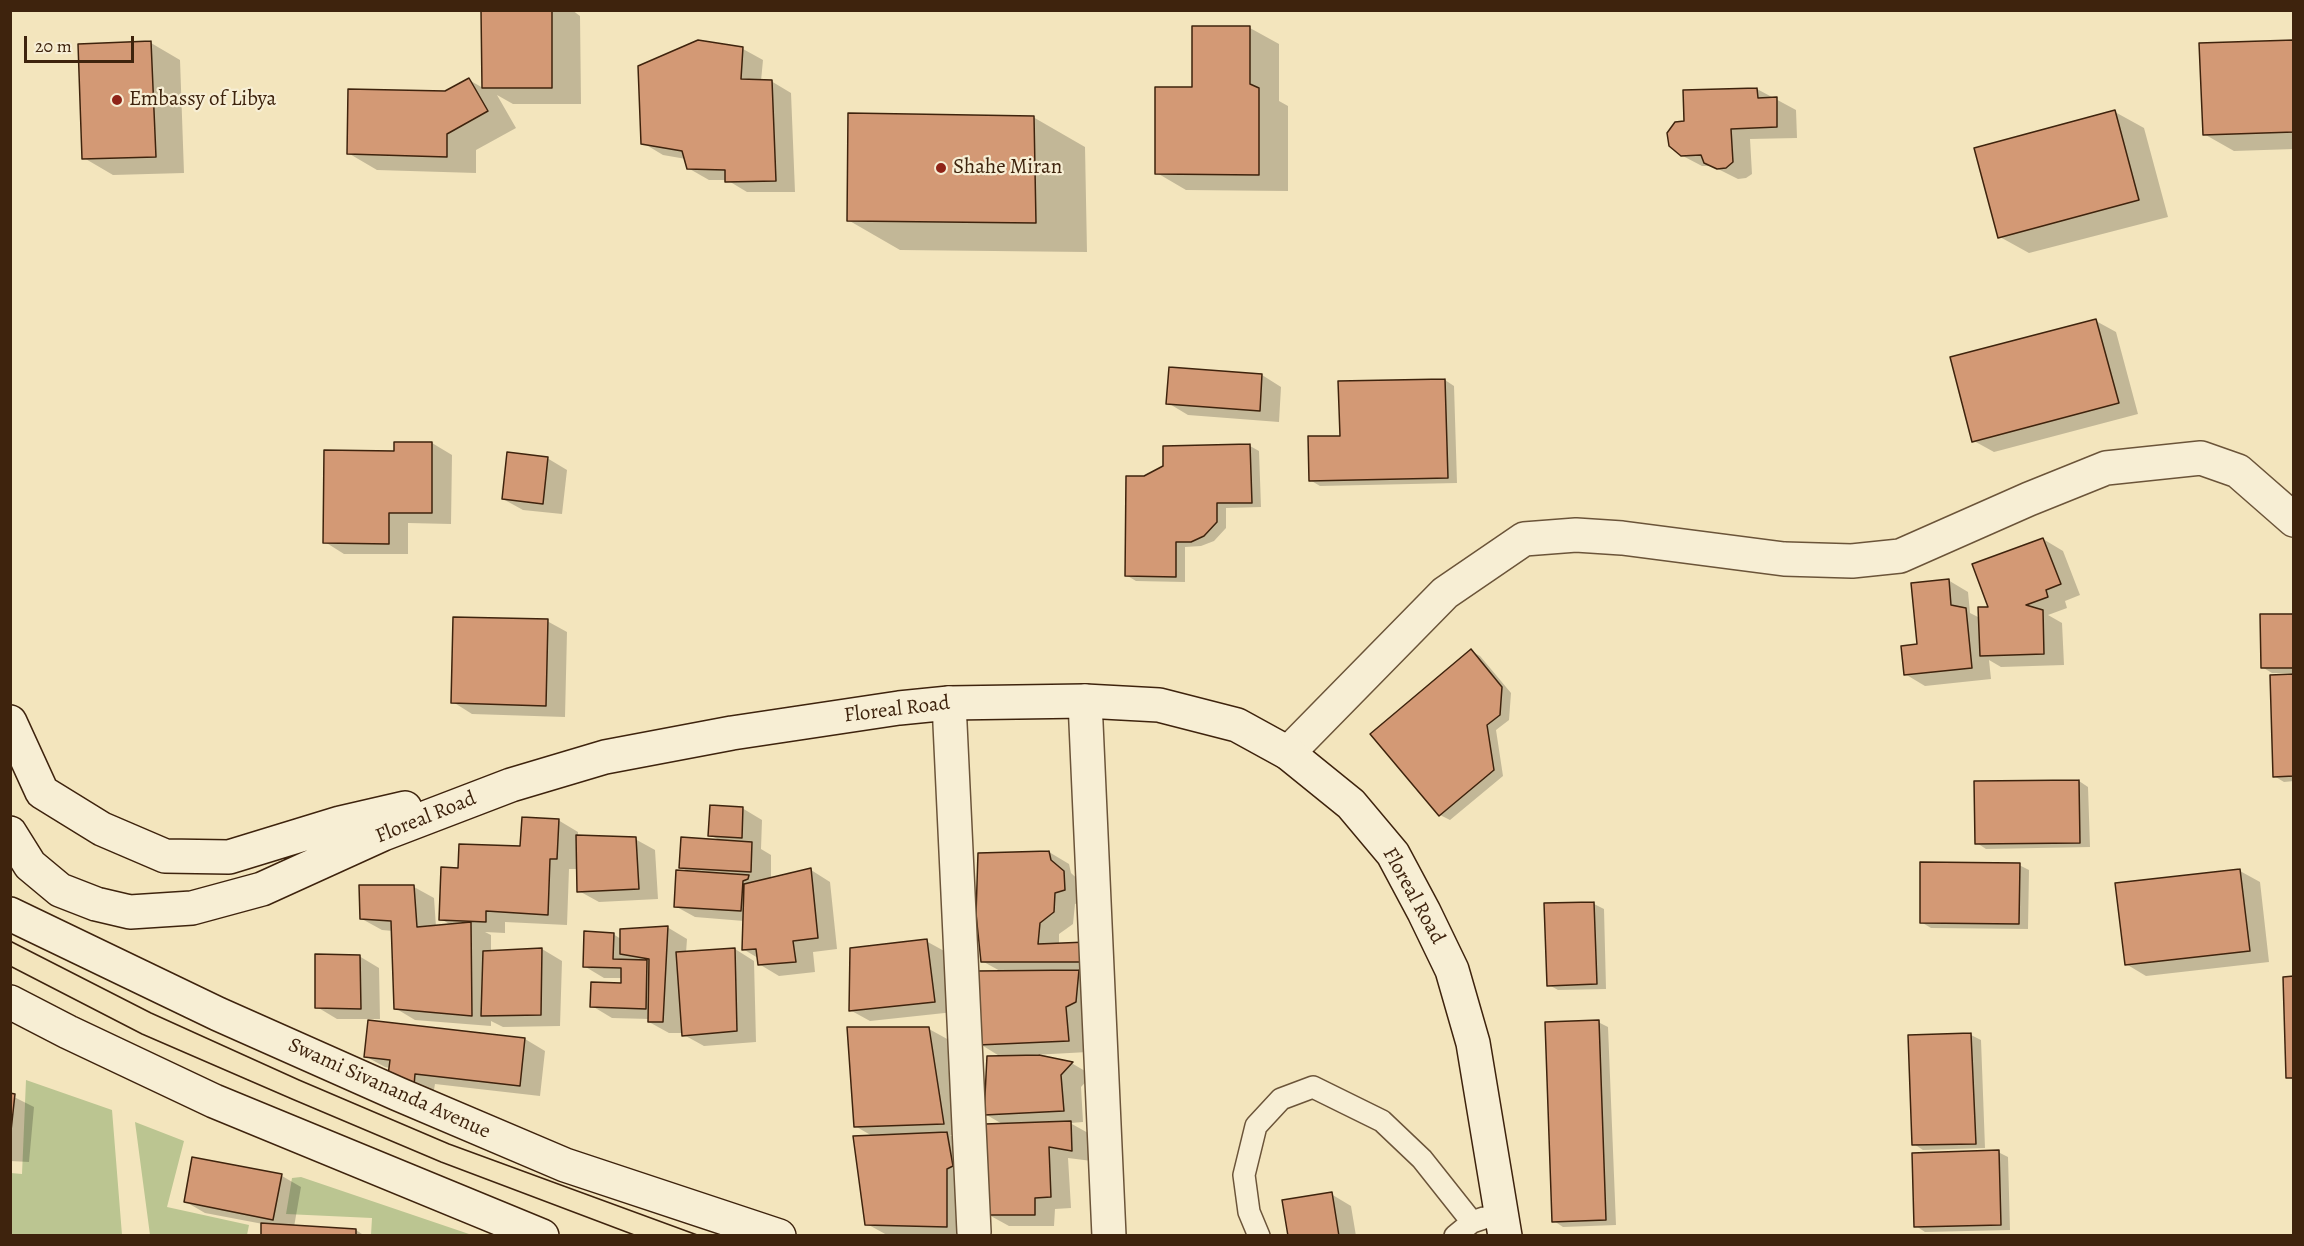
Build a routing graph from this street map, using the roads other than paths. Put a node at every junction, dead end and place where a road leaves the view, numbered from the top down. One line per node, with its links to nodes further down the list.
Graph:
1 (2294, 520): 5 (street)
2 (1084, 701): 3 (street, Floreal Road); 5 (street, Floreal Road); 14 (street)
3 (949, 703): 6 (street, Floreal Road); 11 (street)
4 (10, 722): 6 (street)
5 (1288, 753): 10 (street, Floreal Road)
6 (511, 784): 7 (street, Floreal Road)
7 (10, 833)
8 (10, 914): 13 (street, Swami Sivananda Avenue)
9 (10, 1002): 12 (street)
10 (1493, 1223): 15 (lane); 16 (lane)
11 (974, 1232)
12 (542, 1236)
13 (779, 1236)
14 (1109, 1236)
15 (1259, 1236)
16 (1455, 1236)

